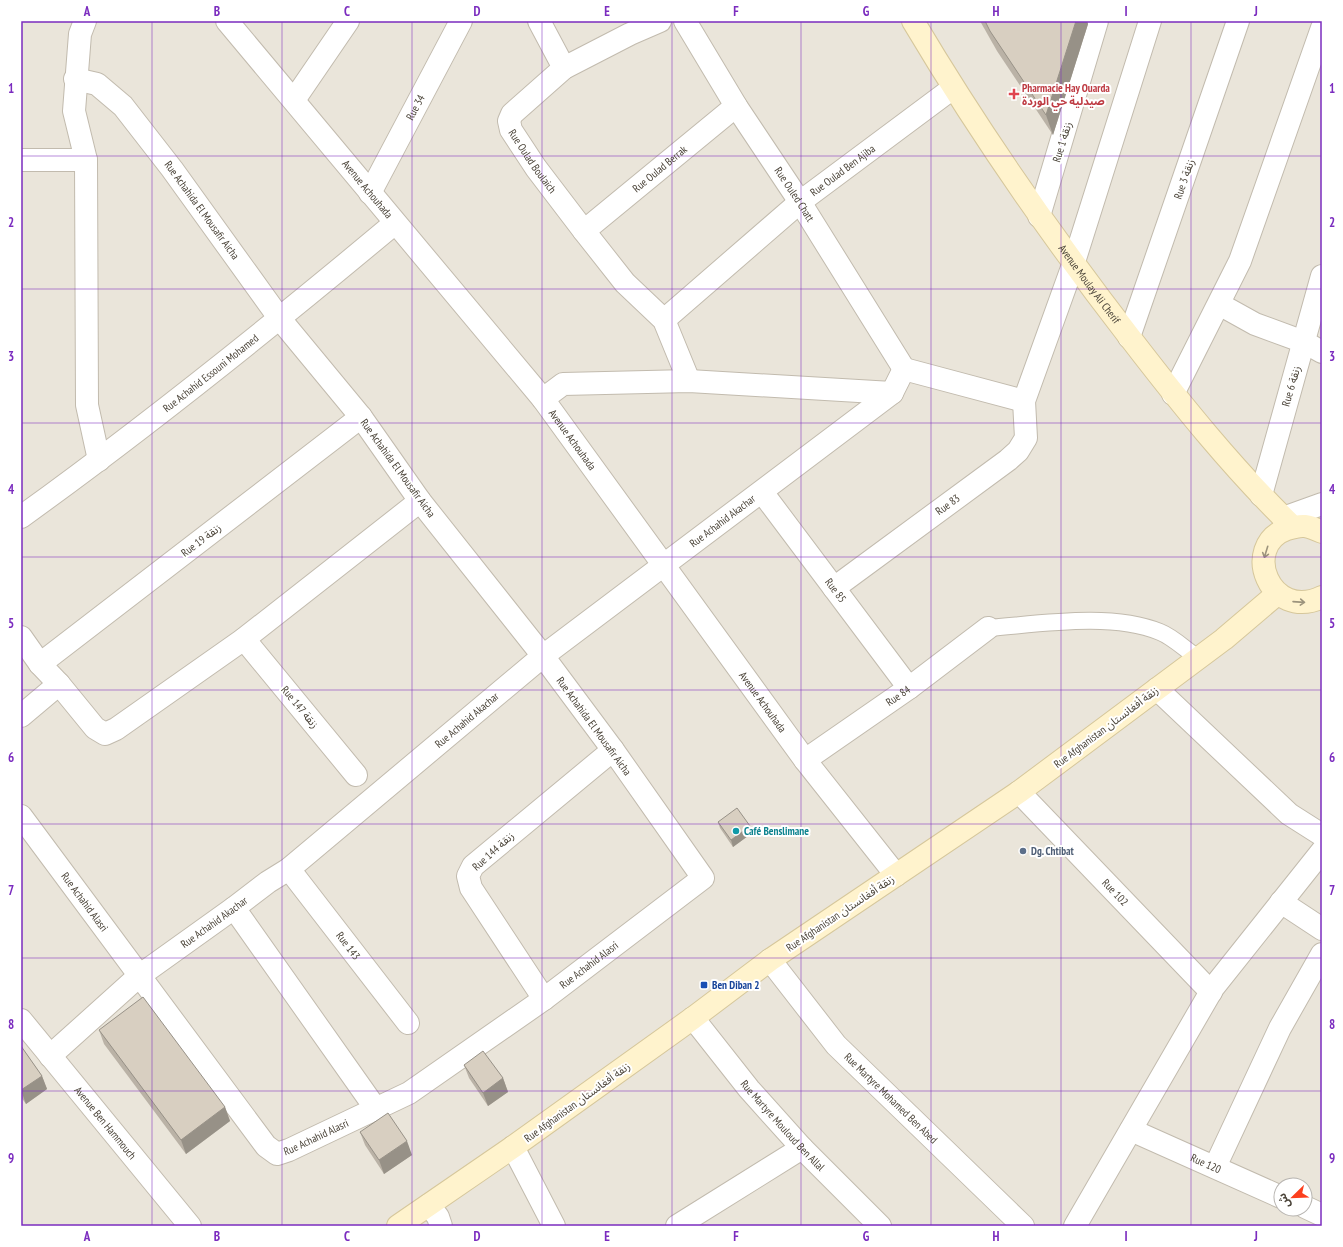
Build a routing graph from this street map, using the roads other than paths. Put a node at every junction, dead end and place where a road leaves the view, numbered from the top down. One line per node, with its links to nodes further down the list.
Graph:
1 (85, 21): 14 (street)
2 (348, 21): 16 (street)
3 (461, 21): 20 (street, Rue 34)
4 (539, 21): 13 (street)
5 (660, 21): 13 (street, Rue Oulad Boulaich)
6 (685, 21): 17 (street, Rue Ouled Chatt)
7 (913, 21): 15 (street, Avenue Moulay Ali Cherif)
8 (1098, 21): 22 (street, Rue 1 زنقة)
9 (1150, 21): 25 (street)
10 (1238, 21): 30 (street, Rue 3 زنقة)
11 (237, 25): 16 (street, Avenue Achouhada)
12 (1322, 28): 27 (street)
13 (564, 68): 24 (street, Rue Oulad Boulaich)
14 (75, 79): 19 (street); 28 (street, Rue Achahida El Mousafir Aicha)
15 (953, 88): 21 (street, Rue Oulad Ben Ajiba); 22 (street, Avenue Moulay Ali Cherif)
16 (294, 100): 20 (street, Avenue Achouhada)
17 (736, 106): 21 (street, Rue Ouled Chatt); 24 (street, Rue Oulad Berrak)
18 (21, 160): 19 (street)
19 (86, 160): 39 (street)
20 (370, 193): 23 (street, Avenue Achouhada)
21 (800, 202): 29 (street, Rue Oulad Ben Ajiba); 32 (street, Rue Ouled Chatt)
22 (1039, 216): 25 (street, Avenue Moulay Ali Cherif)
23 (395, 223): 28 (street, Rue Achahid Essouni Mohamed); 36 (street, Avenue Achouhada)
24 (584, 231): 29 (street, Rue Oulad Boulaich)
25 (1073, 265): 30 (street, Avenue Moulay Ali Cherif); 37 (street)
26 (1322, 276): 31 (street, Rue 6 زنقة)
27 (1219, 304): 31 (street); 35 (street)
28 (280, 319): 38 (street, Rue Achahida El Mousafir Aicha); 39 (street, Rue Achahid Essouni Mohamed)
29 (664, 320): 33 (street)
30 (1129, 337): 35 (street, Avenue Moulay Ali Cherif)
31 (1313, 347): 41 (street, Rue 6 زنقة)
32 (904, 369): 34 (street, Rue Achahid Akachar); 37 (street)
33 (689, 381): 34 (street); 36 (street)
34 (892, 394): 40 (street, Rue Achahid Akachar)
35 (1173, 394): 41 (street, Avenue Moulay Ali Cherif)
36 (543, 399): 47 (street, Avenue Achouhada)
37 (1024, 401): 48 (street, Rue 83)
38 (361, 417): 42 (street, Rue Achahida El Mousafir Aicha); 56 (street, Rue 19 زنقة)
39 (99, 460): 44 (street, Rue Achahid Essouni Mohamed)
40 (762, 492): 47 (street, Rue Achahid Akachar); 48 (street, Rue 85)
41 (1261, 495): 45 (street, Avenue Moulay Ali Cherif)
42 (420, 501): 53 (street); 54 (street, Rue Achahida El Mousafir Aicha)
43 (1322, 504): 45 (street)
44 (21, 517)
45 (1288, 523): 46 (street); 49 (street, one-way to 49)
46 (1322, 532)
47 (663, 564): 54 (street, Rue Achahid Akachar); 62 (street, Avenue Achouhada)
48 (834, 588): 58 (street, Rue 85)
49 (1277, 594): 50 (street, one-way to 50); 55 (street, Rue Afghanistan زنقة أفغانستان)
50 (1322, 596)
51 (988, 628): 55 (lane); 58 (street, Rue 84)
52 (21, 637): 56 (street)
53 (244, 639): 57 (street); 63 (street, Rue 147 زنقة)
54 (543, 656): 61 (street, Rue Achahida El Mousafir Aicha); 68 (street, Rue Achahid Akachar)
55 (1198, 658): 59 (street, Rue Afghanistan زنقة أفغانستان)
56 (40, 664): 57 (street)
57 (59, 684): 60 (street)
58 (909, 688): 62 (street, Rue 84)
59 (1157, 689): 64 (street, Rue Afghanistan زنقة أفغانستان); 66 (street)
60 (21, 716)
61 (612, 750): 70 (street, Rue Achahida El Mousafir Aicha); 78 (street, Rue 144 زنقة)
62 (805, 760): 69 (street, Avenue Achouhada)
63 (356, 774)
64 (1019, 792): 69 (street, Rue Afghanistan زنقة أفغانستان); 77 (street, Rue 102)
65 (21, 816): 76 (street, Rue Achahid Alasri)
66 (1322, 835)
67 (1322, 851): 71 (street)
68 (289, 869): 72 (street, Rue Achahid Akachar); 81 (street, Rue 143)
69 (896, 875): 75 (street, Rue Afghanistan زنقة أفغانستان)
70 (703, 878): 78 (street, Rue Achahid Alasri)
71 (1281, 902): 73 (street); 77 (street)
72 (234, 908): 76 (street, Rue Achahid Akachar); 83 (street)
73 (1322, 929)
74 (1322, 954): 87 (street)
75 (770, 960): 79 (street, Rue Afghanistan زنقة أفغانستان); 96 (street, Rue Martyre Mohamed Ben Abed)
76 (139, 976): 82 (street, Rue Achahid Akachar); 83 (street, Rue Achahid Alasri)
77 (1211, 992): 84 (street)
78 (544, 999): 83 (street, Rue Achahid Alasri)
79 (693, 1018): 85 (street, Rue Afghanistan زنقة أفغانستان); 86 (street, Rue Martyre Mouloud Ben Allal)
80 (21, 1020): 82 (street, Avenue Ben Hammouch)
81 (408, 1022)
82 (50, 1056): 91 (street, Avenue Ben Hammouch)
83 (376, 1109)
84 (1131, 1130): 87 (street, Rue 120); 97 (street)
85 (513, 1147): 89 (street, Rue Afghanistan زنقة أفغانستان); 94 (street)
86 (802, 1148): 90 (street, Rue Martyre Mouloud Ben Allal); 95 (street)
87 (1215, 1167): 88 (street, Rue 120)
88 (1273, 1193)
89 (429, 1205): 92 (street, Rue Afghanistan زنقة أفغانستان); 93 (street)
90 (874, 1224)
91 (190, 1226)
92 (398, 1226)
93 (441, 1226)
94 (554, 1226)
95 (677, 1226)
96 (1023, 1226)
97 (1075, 1226)

